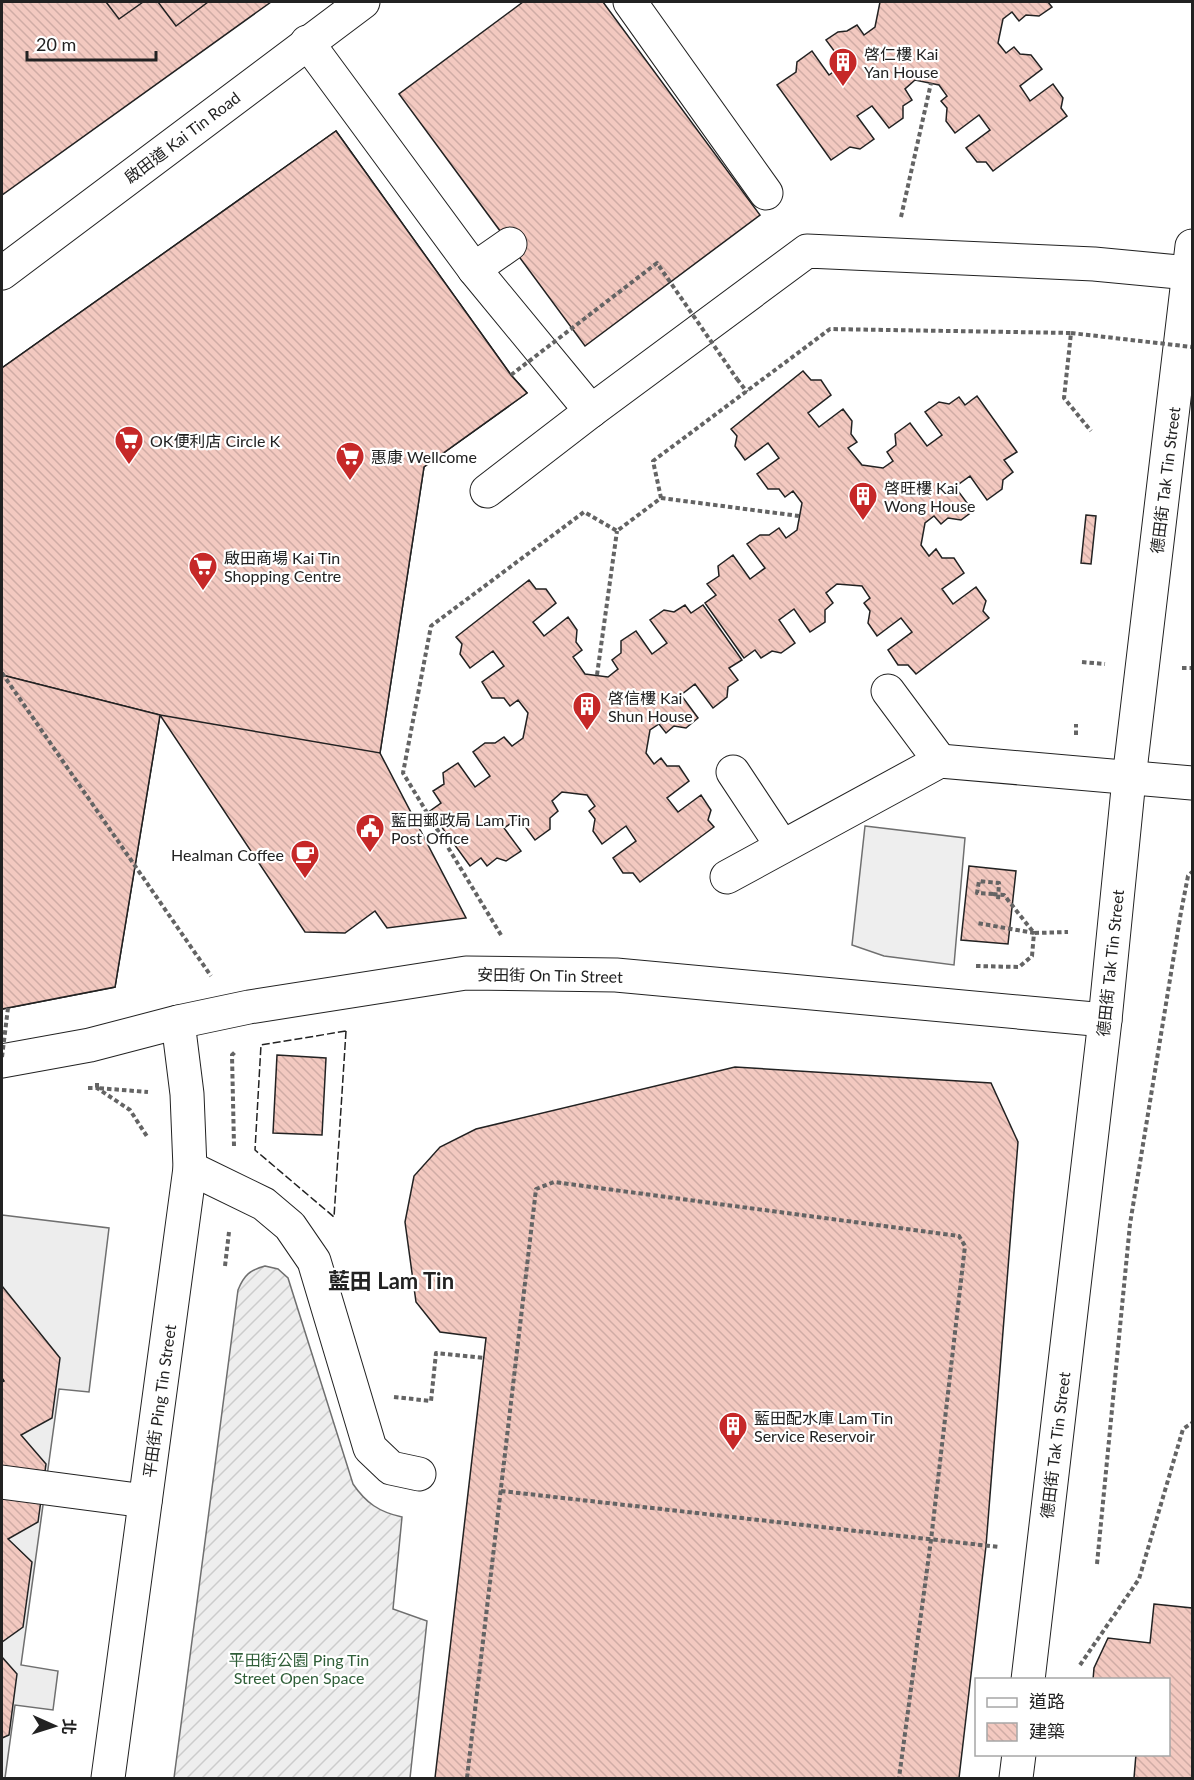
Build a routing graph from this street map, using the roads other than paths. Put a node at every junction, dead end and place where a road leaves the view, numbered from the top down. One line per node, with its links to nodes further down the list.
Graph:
1 (363, 2): 3 (street, 啟田道 Kai Tin Road)
2 (630, 2): 4 (street)
3 (307, 42): 7 (street); 8 (street, 啟田道 Kai Tin Road)
4 (766, 193)
5 (510, 243): 7 (street)
6 (1191, 259): 9 (street); 14 (street, 德田街 Tak Tin Street)
7 (474, 269): 9 (street)
8 (2, 273)
9 (591, 411): 10 (street)
10 (487, 491)
11 (888, 690): 12 (street)
12 (939, 761): 14 (street); 16 (street)
13 (733, 772): 16 (street)
14 (1129, 779): 15 (street); 18 (street, 德田街 Tak Tin Street)
15 (1192, 783)
16 (782, 846): 17 (street)
17 (727, 878)
18 (1105, 1020): 19 (street, 安田街 On Tin Street); 25 (street, 德田街 Tak Tin Street)
19 (178, 1022): 20 (street, 安田街 On Tin Street); 21 (street, 平田街 Ping Tin Street)
20 (2, 1059)
21 (190, 1168): 22 (street); 24 (street, 平田街 Ping Tin Street)
22 (419, 1474)
23 (2, 1482): 24 (street)
24 (146, 1501): 27 (street, 平田街 Ping Tin Street)
25 (1028, 1678)
26 (1019, 1756): 28 (street)
27 (108, 1779)
28 (1016, 1779)

